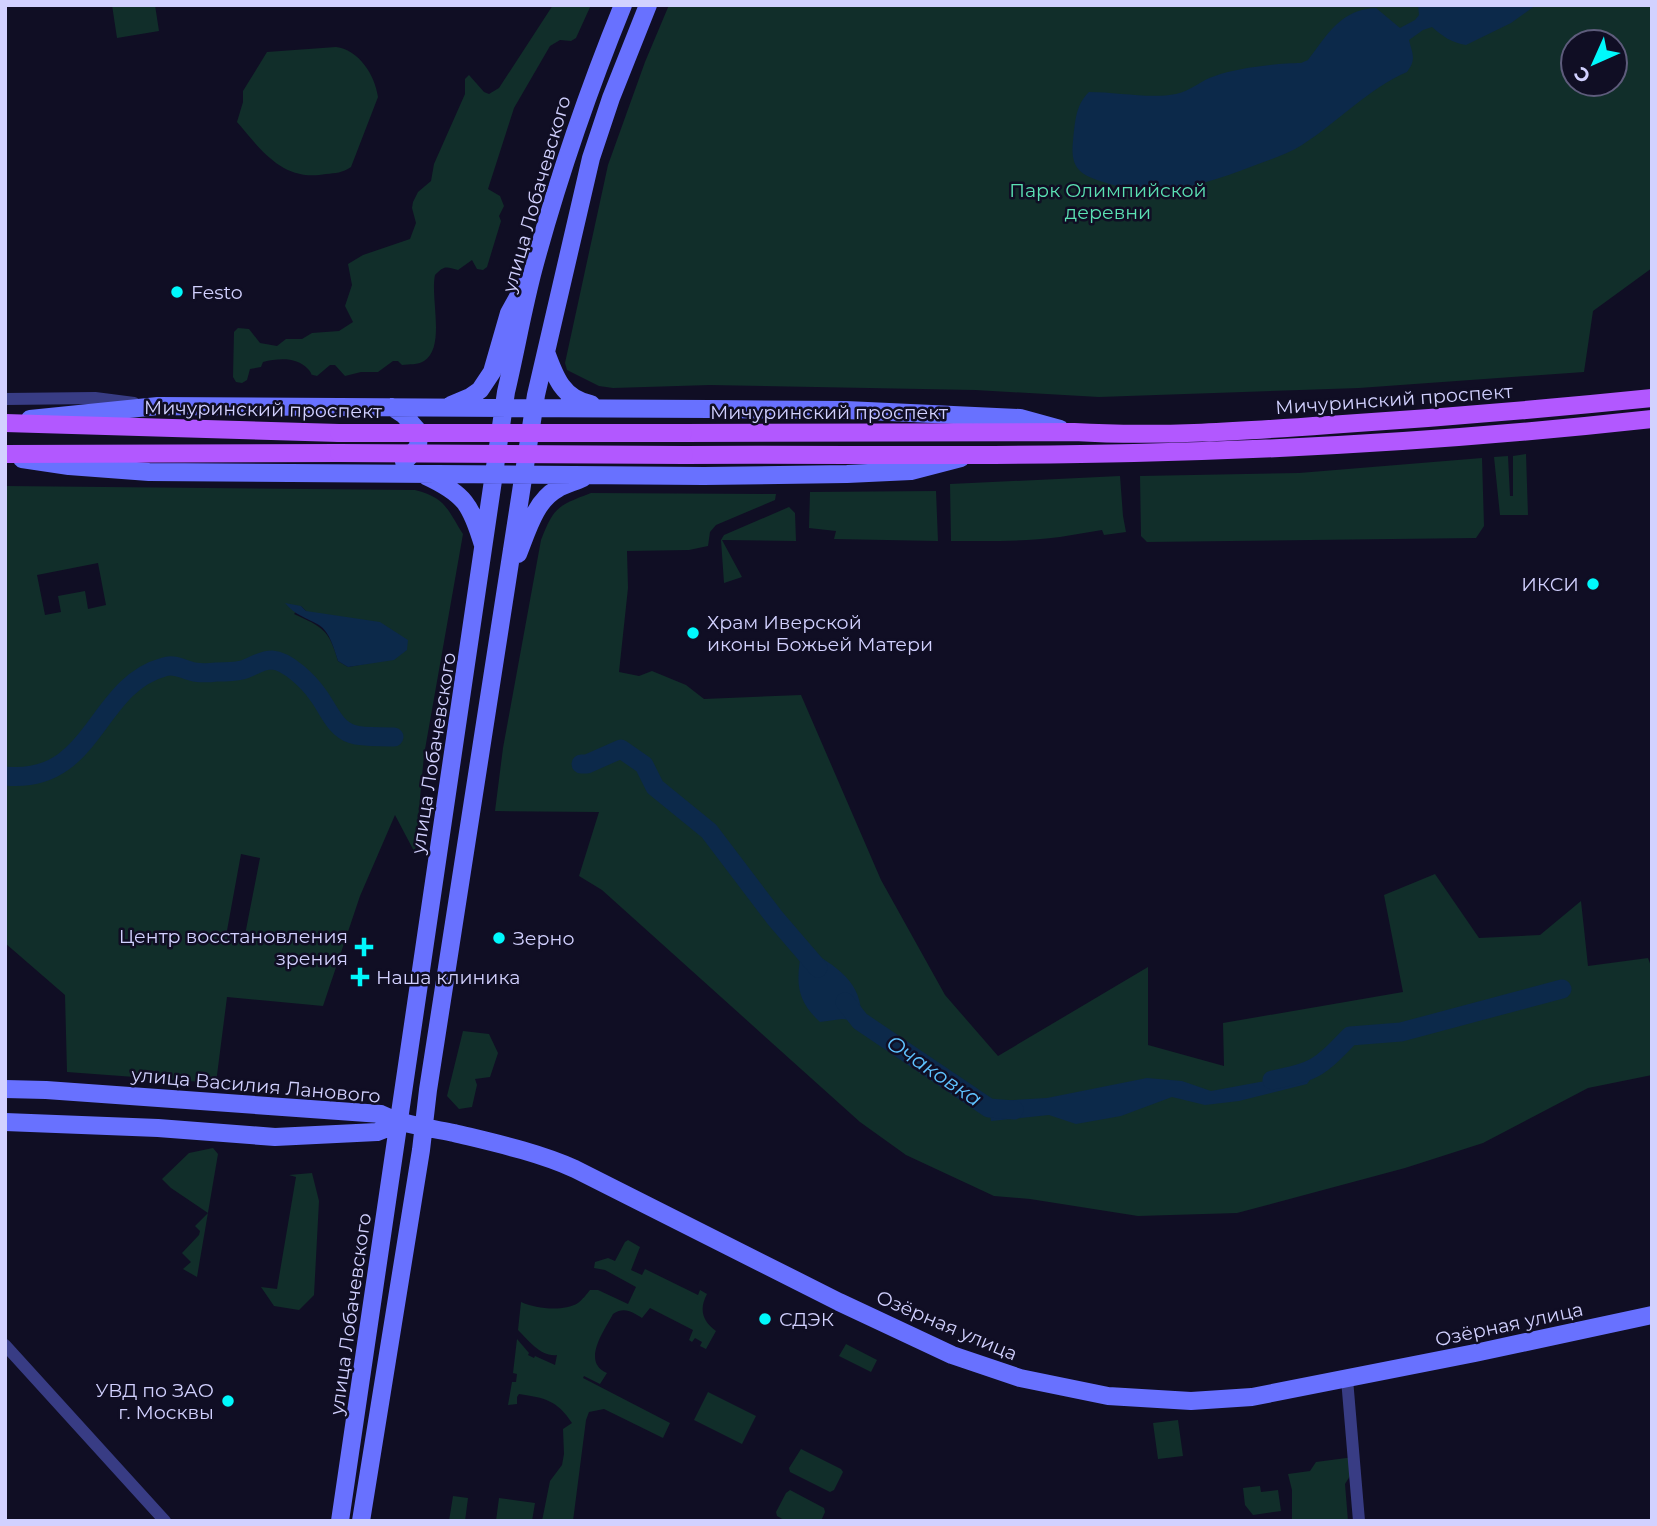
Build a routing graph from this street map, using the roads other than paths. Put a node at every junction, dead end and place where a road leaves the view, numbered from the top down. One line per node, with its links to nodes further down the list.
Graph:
1 (623, 5): 3 (main road, улица Лобачевского)
2 (648, 5): 4 (main road)
3 (534, 267): 8 (main road); 12 (main road, улица Лобачевского)
4 (546, 352): 10 (main road); 13 (main road)
5 (1652, 398): 16 (main road, Мичуринский проспект)
6 (5, 399): 7 (street)
7 (158, 406): 9 (main road); 15 (main road)
8 (448, 406): 9 (main road); 12 (main road)
9 (392, 407): 20 (main road)
10 (612, 408): 11 (main road); 13 (main road)
11 (637, 408): 16 (main road); 23 (main road)
12 (504, 409): 13 (main road); 21 (main road, улица Лобачевского)
13 (534, 409): 24 (main road)
14 (1652, 419): 17 (main road)
15 (6, 423): 16 (main road, Мичуринский проспект, bridge)
16 (1074, 432)
17 (978, 454): 18 (main road, bridge); 23 (main road)
18 (5, 455): 20 (main road)
19 (420, 473): 20 (main road); 21 (main road); 25 (main road)
20 (388, 474)
21 (495, 474): 24 (main road); 25 (main road, улица Лобачевского)
22 (591, 474): 23 (main road); 24 (main road); 26 (main road)
23 (636, 474)
24 (524, 475): 26 (main road)
25 (485, 551): 29 (main road, улица Лобачевского)
26 (508, 576): 30 (main road)
27 (5, 1089): 29 (main road, улица Василия Ланового)
28 (5, 1122): 29 (main road, улица Василия Ланового)
29 (400, 1123): 30 (main road, Озёрная улица); 35 (main road, улица Лобачевского)
30 (424, 1127): 33 (main road, Озёрная улица); 36 (main road)
31 (1652, 1315): 33 (main road, Озёрная улица)
32 (5, 1345): 34 (street)
33 (1347, 1379): 37 (street)
34 (165, 1521)
35 (340, 1521)
36 (361, 1521)
37 (1359, 1521)

